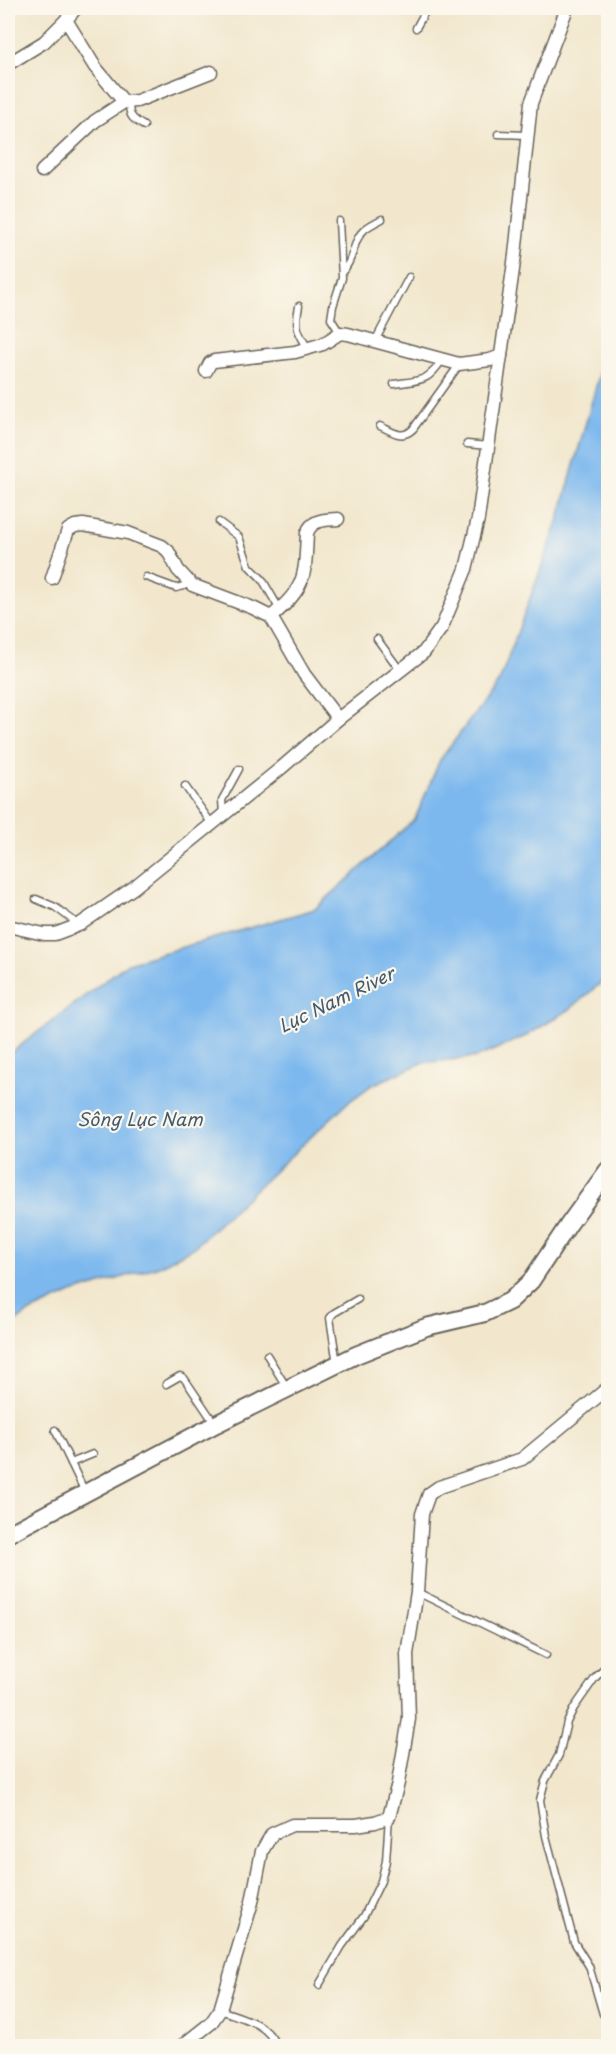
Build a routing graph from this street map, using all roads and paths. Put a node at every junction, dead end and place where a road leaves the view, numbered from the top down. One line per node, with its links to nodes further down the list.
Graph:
1 (76, 8): 4 (street)
2 (427, 8): 5 (lane)
3 (567, 8): 11 (street)
4 (66, 20): 6 (street); 8 (street)
5 (416, 28)
6 (8, 64)
7 (210, 72): 8 (street)
8 (127, 102): 9 (lane); 12 (street)
9 (144, 126)
10 (498, 134): 11 (lane)
11 (527, 135): 21 (street)
12 (42, 171)
13 (382, 219): 15 (lane)
14 (339, 220): 15 (lane)
15 (343, 271): 18 (lane)
16 (409, 277): 19 (lane)
17 (299, 306): 20 (lane)
18 (340, 333): 19 (street); 20 (street)
19 (375, 341): 22 (street)
20 (309, 348): 24 (street)
21 (501, 356): 23 (street); 28 (street)
22 (442, 360): 23 (street); 25 (lane)
23 (459, 364): 26 (lane)
24 (206, 371)
25 (394, 384)
26 (380, 426)
27 (467, 444): 28 (lane)
28 (488, 446): 36 (street)
29 (338, 519): 34 (street)
30 (219, 522): 34 (lane)
31 (52, 578): 33 (street)
32 (146, 578): 33 (lane)
33 (186, 580): 34 (street)
34 (276, 614): 37 (street)
35 (377, 639): 36 (lane)
36 (401, 671): 37 (street)
37 (338, 719): 40 (street)
38 (239, 770): 40 (lane)
39 (185, 786): 41 (lane)
40 (224, 815): 41 (street)
41 (212, 824): 43 (street)
42 (36, 899): 43 (lane)
43 (79, 925): 44 (street)
44 (8, 926)
45 (609, 1170): 48 (street)
46 (358, 1299): 48 (lane)
47 (267, 1355): 51 (lane)
48 (337, 1364): 51 (street)
49 (166, 1384): 52 (lane)
50 (609, 1388): 58 (street)
51 (287, 1389): 52 (street)
52 (216, 1424): 56 (street)
53 (55, 1430): 55 (lane)
54 (93, 1454): 55 (lane)
55 (71, 1463): 56 (lane)
56 (86, 1493): 57 (street)
57 (8, 1534)
58 (417, 1592): 59 (lane); 61 (street)
59 (546, 1655)
60 (609, 1665): 64 (lane)
61 (389, 1817): 62 (lane); 63 (street)
62 (319, 1985)
63 (220, 2010): 65 (street); 66 (lane)
64 (603, 2014)
65 (182, 2046)
66 (276, 2046)

